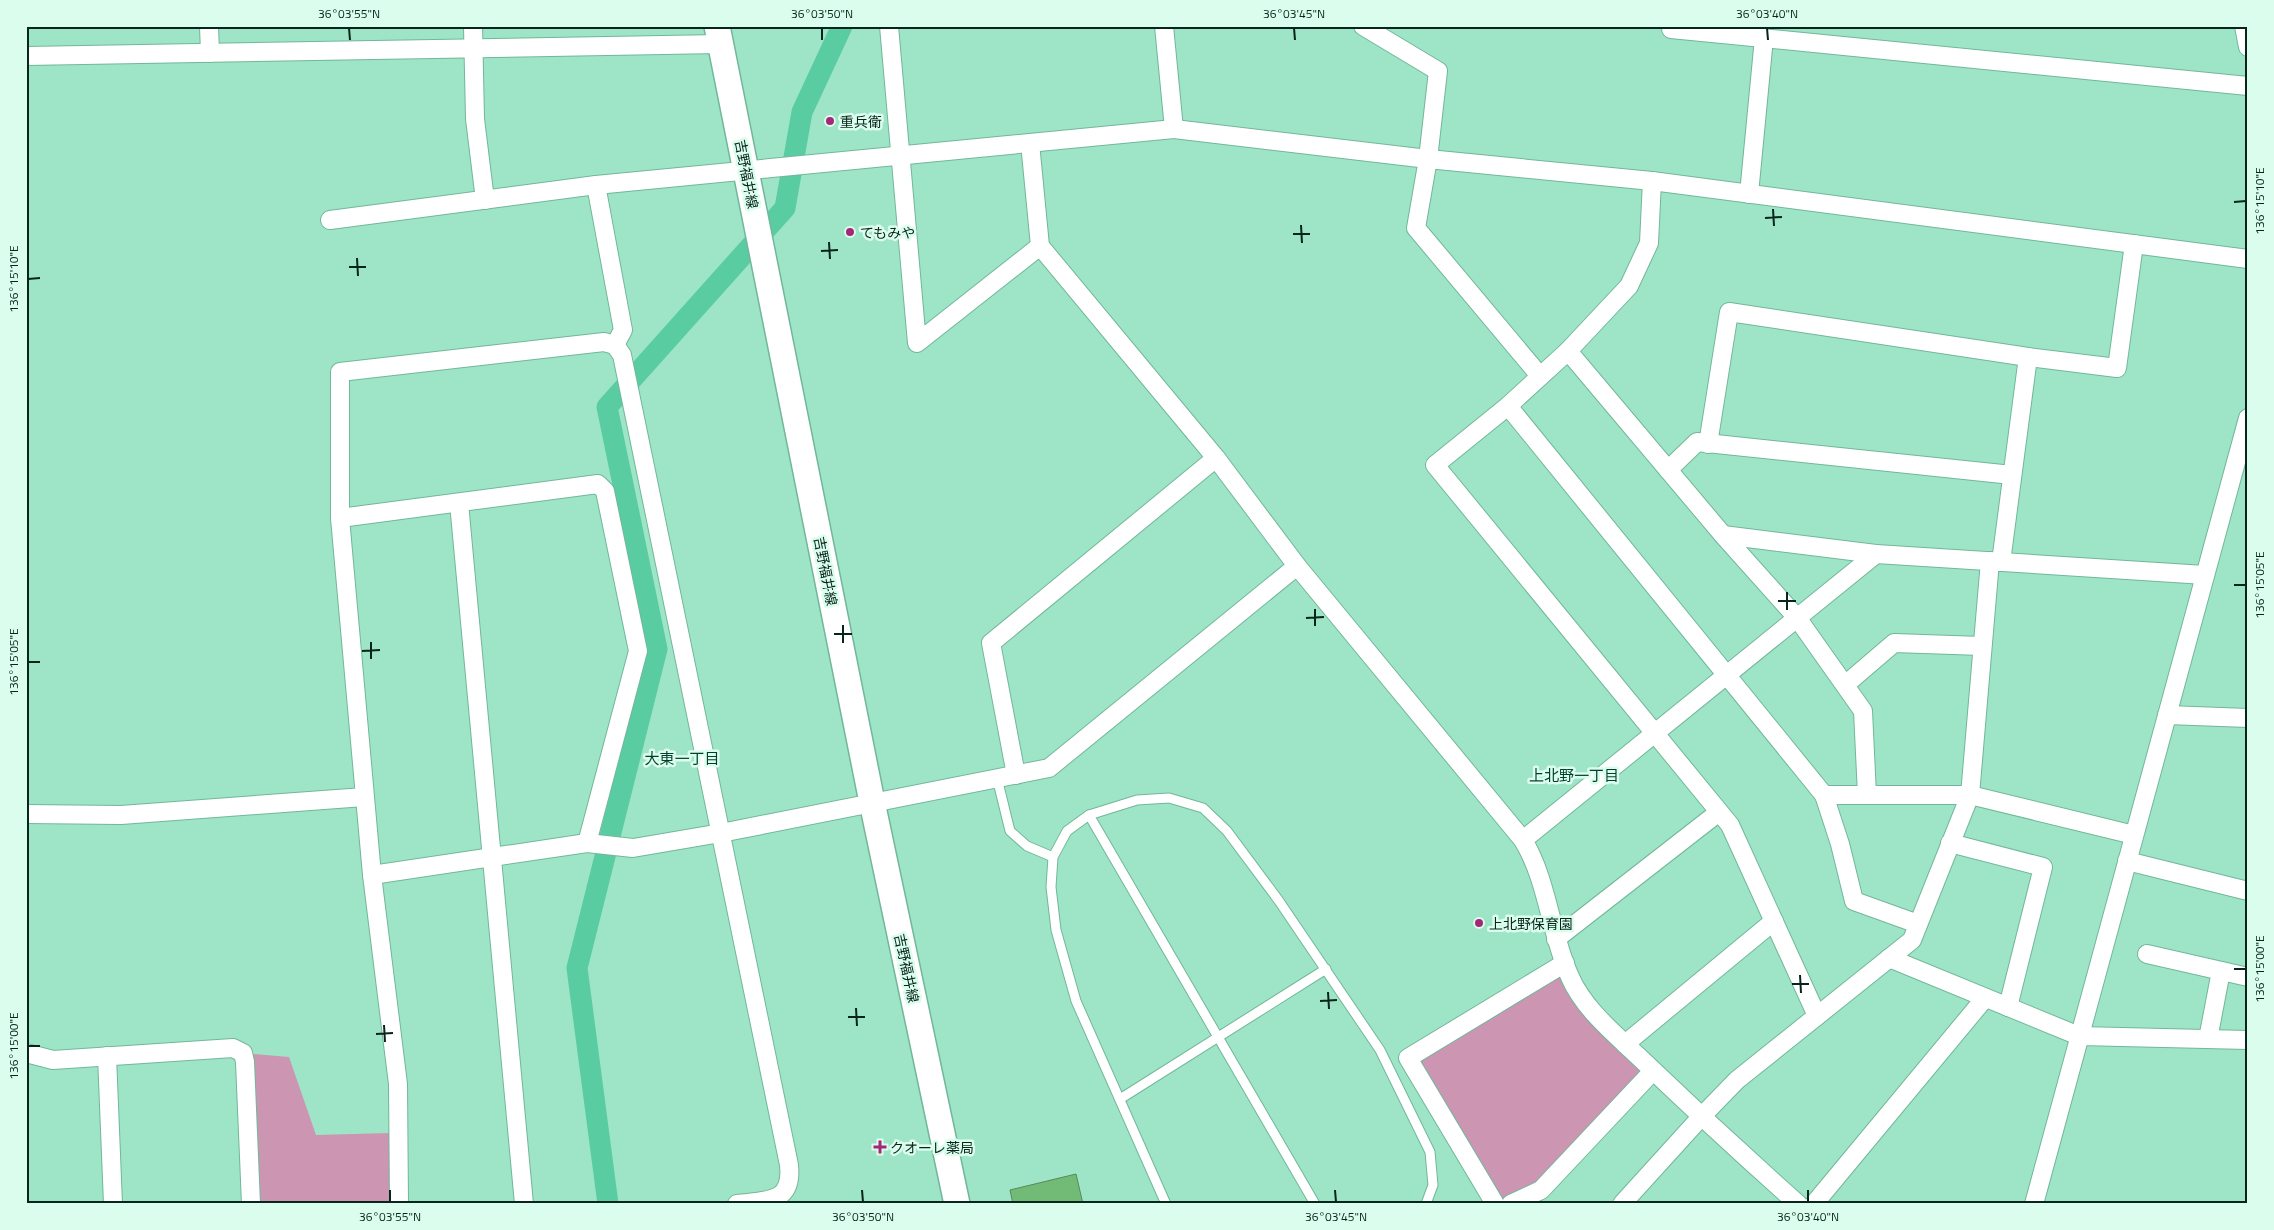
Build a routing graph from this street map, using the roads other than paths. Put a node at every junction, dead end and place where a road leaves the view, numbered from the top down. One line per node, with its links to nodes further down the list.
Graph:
1 (209, 26): 12 (street)
2 (473, 26): 11 (street)
3 (890, 26): 17 (street)
4 (1164, 26): 15 (street)
5 (1363, 26): 18 (street)
6 (2244, 26): 10 (street)
7 (1670, 29): 9 (street)
8 (718, 35): 11 (street); 19 (main road, 吉野福井線)
9 (1764, 38): 14 (street); 22 (street)
10 (2248, 47)
11 (474, 48): 12 (street); 23 (street)
12 (210, 53): 13 (street)
13 (26, 56)
14 (2248, 86)
15 (1174, 128): 16 (street); 18 (street)
16 (1030, 143): 17 (street); 26 (street)
17 (902, 156): 19 (street); 26 (street)
18 (1428, 159): 20 (street); 31 (street)
19 (746, 171): 21 (street); 59 (main road, 吉野福井線)
20 (1652, 182): 22 (street); 29 (street)
21 (596, 186): 23 (street); 28 (street)
22 (1749, 194): 25 (street)
23 (485, 200): 24 (street)
24 (330, 220)
25 (2134, 244): 27 (street); 30 (street)
26 (1040, 246): 35 (street)
27 (2248, 259)
28 (615, 345): 40 (street); 63 (street)
29 (1568, 351): 31 (street); 37 (street)
30 (2028, 357): 34 (street); 38 (street)
31 (1540, 376): 32 (street)
32 (1508, 406): 48 (street); 52 (street)
33 (2248, 418): 36 (street)
34 (1708, 444): 37 (street); 38 (street)
35 (1216, 458): 44 (street); 53 (street)
36 (2242, 466): 45 (street)
37 (1668, 470): 41 (street)
38 (2012, 475): 43 (street)
39 (459, 503): 40 (street); 66 (street); 68 (street)
40 (340, 518): 58 (street)
41 (1723, 535): 42 (street); 46 (street)
42 (1876, 554): 43 (street); 46 (street)
43 (1995, 561): 45 (street); 47 (street)
44 (1297, 566): 53 (street); 65 (street)
45 (2205, 575): 50 (street)
46 (1798, 619): 48 (street); 49 (street)
47 (1982, 646): 49 (street); 57 (street)
48 (1726, 677): 52 (street); 55 (street)
49 (1844, 685): 56 (street)
50 (2167, 715): 51 (street); 64 (street)
51 (2248, 718)
52 (1655, 734): 60 (street); 65 (street)
53 (1016, 775): 54 (street)
54 (997, 778): 59 (street); 69 (lane)
55 (1824, 795): 56 (street); 74 (street)
56 (1867, 795): 57 (street)
57 (1970, 795): 64 (street); 67 (street)
58 (364, 797): 61 (street); 71 (street)
59 (872, 802): 63 (street); 100 (main road, 吉野福井線)
60 (1719, 812): 73 (street); 75 (street)
61 (26, 814)
62 (1089, 815): 69 (lane); 79 (lane); 86 (lane)
63 (721, 833): 66 (street); 99 (street)
64 (2134, 836): 70 (street)
65 (1523, 840): 75 (street)
66 (587, 843): 68 (street)
67 (1950, 843): 74 (street); 83 (street)
68 (493, 857): 71 (street); 98 (street)
69 (1053, 857): 93 (lane)
70 (2127, 860): 72 (street); 85 (street)
71 (372, 875): 97 (street)
72 (2248, 891)
73 (1774, 921): 84 (street); 89 (street)
74 (1918, 924): 77 (street)
75 (1556, 939): 78 (street)
76 (2147, 954): 80 (street)
77 (1889, 958): 82 (street); 84 (street)
78 (1565, 963): 89 (street); 104 (street)
79 (1326, 969): 86 (lane); 103 (lane)
80 (2221, 970): 81 (street); 87 (street)
81 (2248, 977)
82 (1985, 998): 83 (street); 108 (street)
83 (2008, 1007): 85 (street)
84 (1817, 1016): 94 (street)
85 (2079, 1036): 87 (street); 109 (street)
86 (1218, 1037): 93 (lane); 102 (lane)
87 (2208, 1039): 88 (street)
88 (2248, 1040)
89 (1625, 1044): 92 (street)
90 (26, 1053): 91 (street)
91 (108, 1056): 95 (street); 96 (street)
92 (1654, 1071): 94 (street); 105 (street)
93 (1120, 1099): 101 (lane)
94 (1701, 1117): 106 (street); 107 (street)
95 (114, 1204)
96 (251, 1204)
97 (399, 1204)
98 (524, 1204)
99 (737, 1204)
100 (957, 1204)
101 (1166, 1204)
102 (1314, 1204)
103 (1426, 1204)
104 (1495, 1204)
105 (1511, 1204)
106 (1622, 1204)
107 (1798, 1204)
108 (1814, 1204)
109 (2034, 1204)

